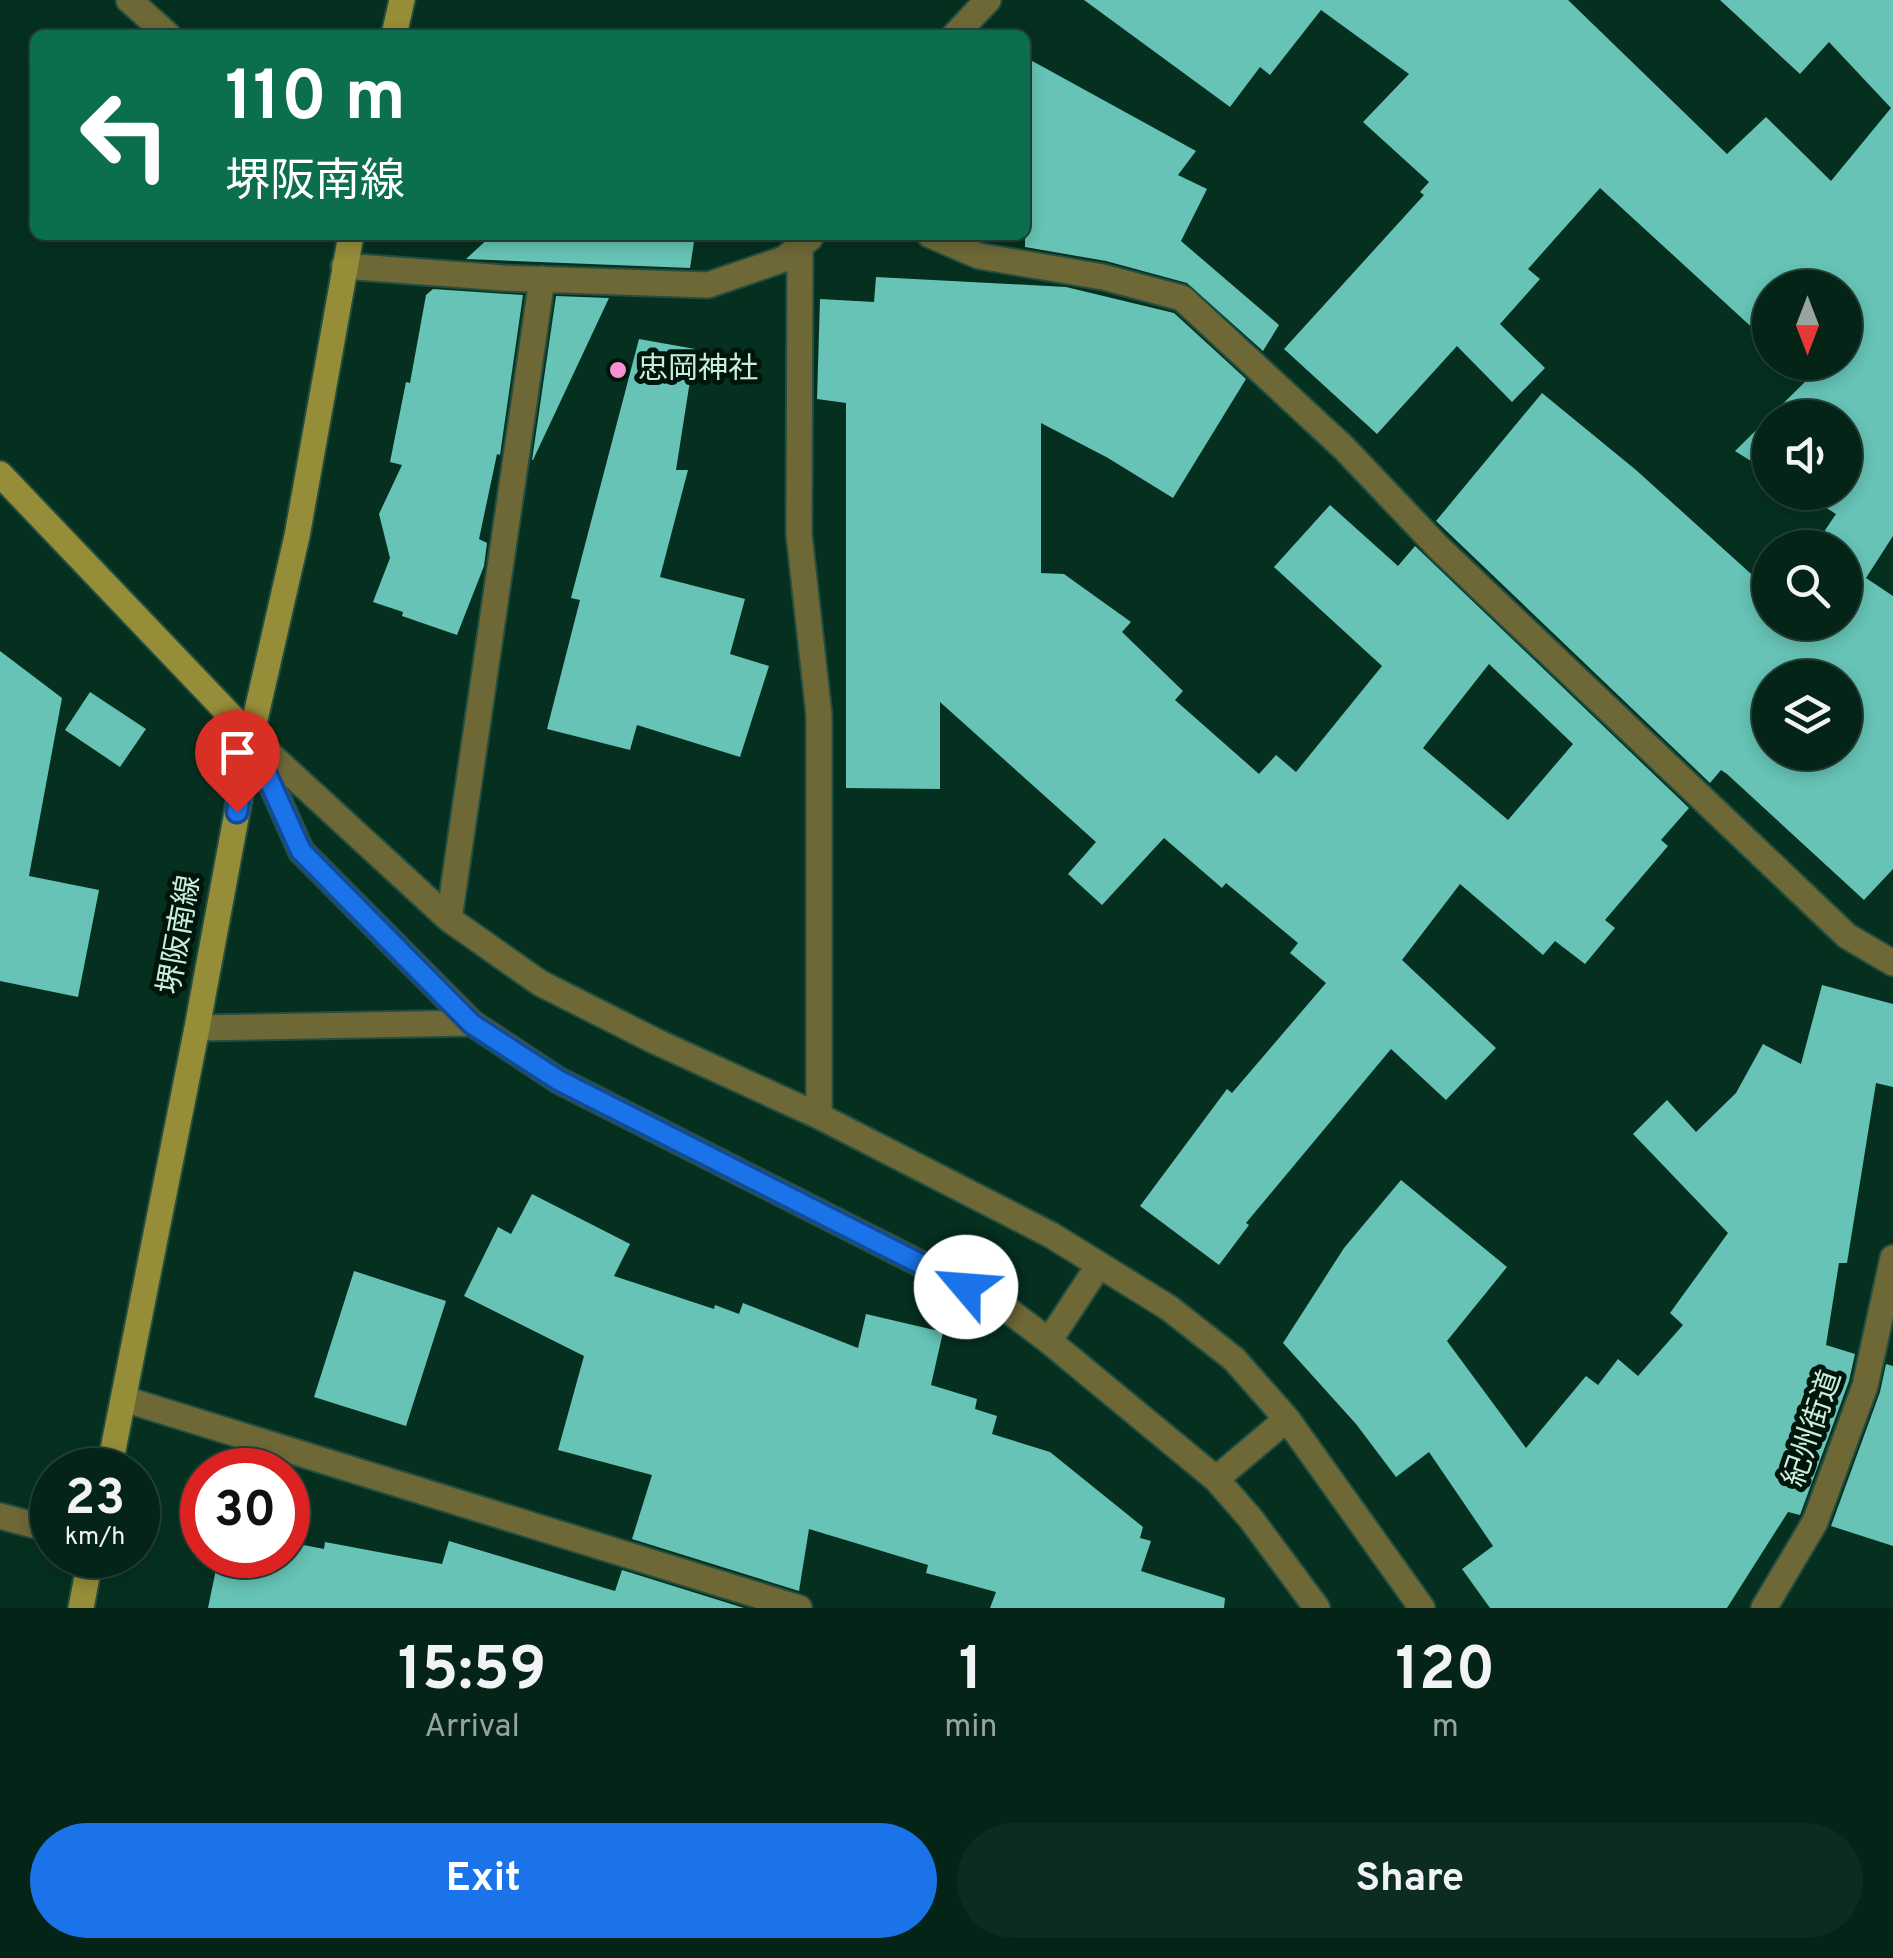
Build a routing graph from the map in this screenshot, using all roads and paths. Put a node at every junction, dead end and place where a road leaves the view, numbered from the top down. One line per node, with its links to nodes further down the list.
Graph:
1 (129, 0): 4 (street)
2 (402, 0): 5 (main road)
3 (988, 0): 6 (street)
4 (162, 30)
5 (395, 30)
6 (960, 30)
7 (350, 240): 10 (main road, 堺阪南線)
8 (807, 240): 11 (street); 18 (street)
9 (942, 240): 15 (street)
10 (344, 266): 11 (street); 13 (main road, 堺阪南線)
11 (542, 279): 14 (street)
12 (0, 474): 13 (main road)
13 (250, 738): 14 (street); 16 (street); 17 (main road, 堺阪南線)
14 (448, 919): 18 (street)
15 (1893, 963)
16 (472, 1024): 17 (street); 21 (street)
17 (197, 1028): 22 (main road, 堺阪南線)
18 (819, 1116): 20 (street)
19 (1893, 1258): 33 (street, 紀州街道)
20 (1099, 1266): 21 (street); 23 (street)
21 (1049, 1340): 25 (street)
22 (124, 1399): 24 (main road, 堺阪南線); 30 (street)
23 (1287, 1419): 25 (street); 32 (street)
24 (114, 1448)
25 (1216, 1479): 31 (street)
26 (0, 1516): 27 (street)
27 (30, 1524)
28 (87, 1578): 29 (main road)
29 (81, 1608)
30 (799, 1608)
31 (1317, 1608)
32 (1422, 1608)
33 (1764, 1608)

